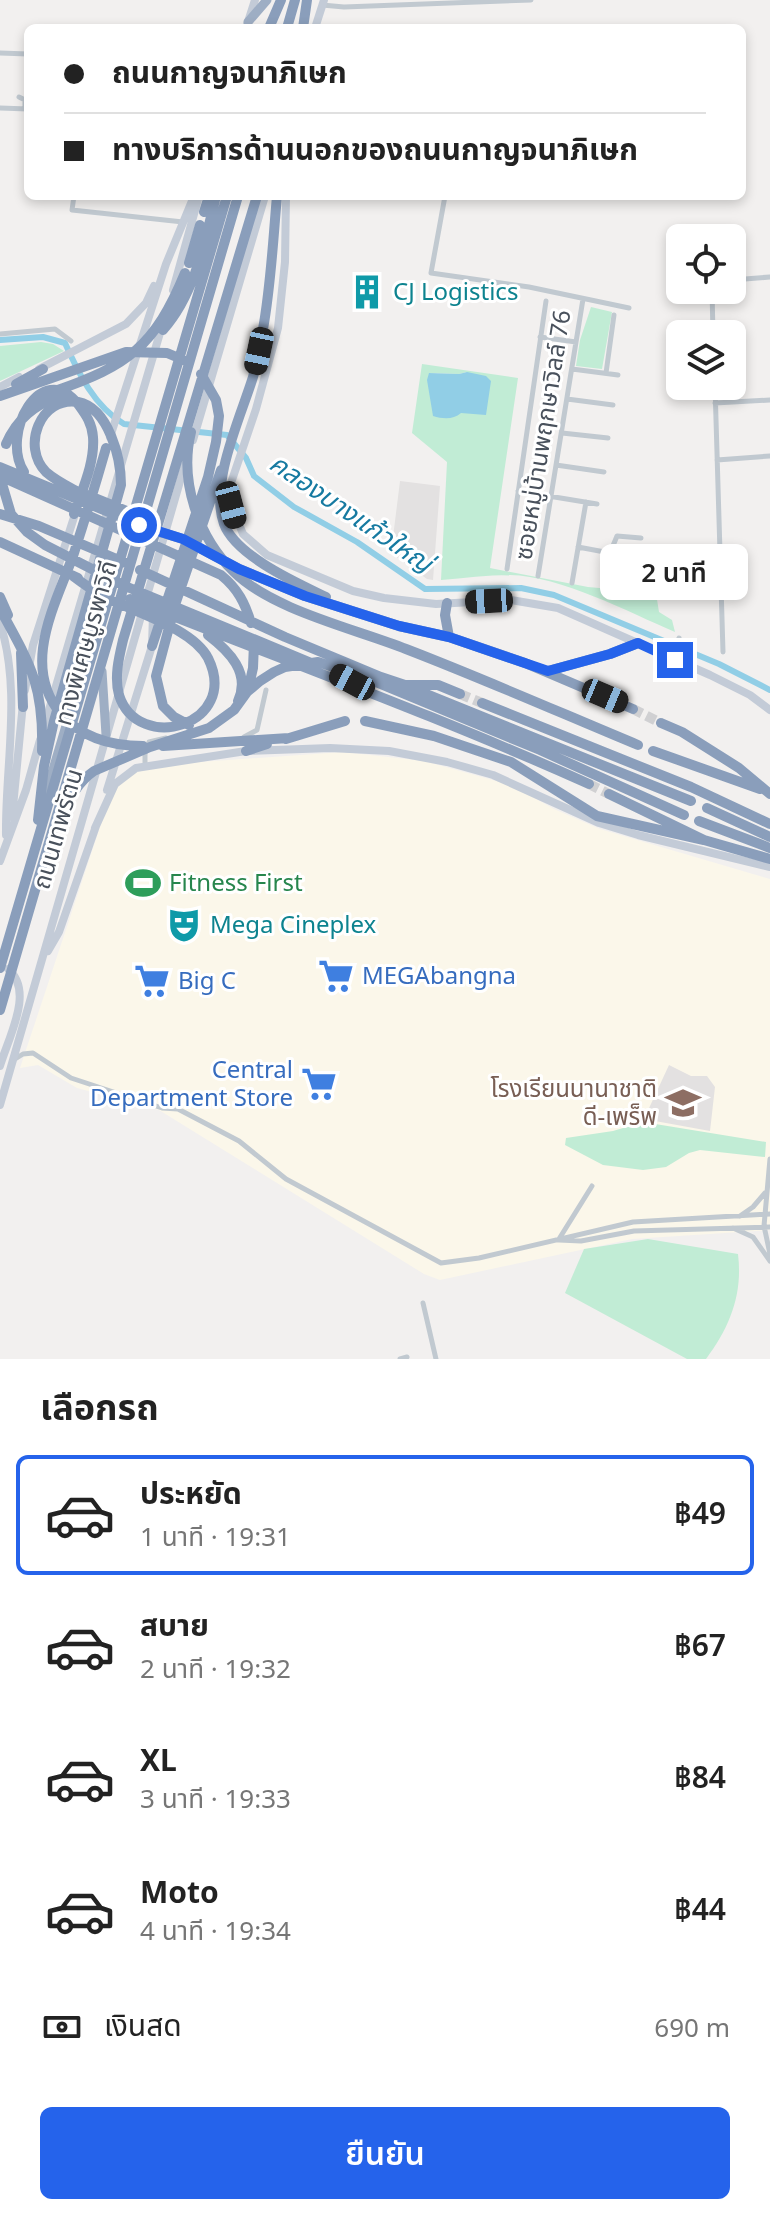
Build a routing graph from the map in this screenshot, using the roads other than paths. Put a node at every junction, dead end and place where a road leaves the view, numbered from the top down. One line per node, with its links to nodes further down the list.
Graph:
1 (255, 0): 8 (main road)
2 (267, 0): 9 (highway)
3 (283, 0): 10 (highway)
4 (298, 0): 11 (highway)
5 (307, 0): 12 (highway)
6 (531, 0): 7 (street)
7 (323, 3): 13 (main road)
8 (247, 24)
9 (248, 24)
10 (274, 24)
11 (291, 24)
12 (304, 24)
13 (316, 24)
14 (0, 53): 15 (street)
15 (24, 54)
16 (19, 97): 17 (street)
17 (24, 100)
18 (1, 107): 19 (street)
19 (24, 109)
20 (73, 200): 36 (street)
21 (194, 200): 36 (main road)
22 (195, 200): 46 (main road, ถนนเทพรัตน)
23 (208, 200): 35 (highway)
24 (215, 200): 51 (highway)
25 (225, 200): 41 (highway, ถนนเทพรัตน)
26 (225, 200): 146 (highway, ทางพิเศษบูรพาวิถี)
27 (239, 200): 146 (highway, ทางพิเศษบูรพาวิถี)
28 (239, 200): 111 (highway, ถนนเทพรัตน)
29 (256, 200): 96 (highway)
30 (256, 200): 126 (highway)
31 (264, 200): 87 (main road, ถนนเทพรัตน)
32 (277, 200): 68 (highway)
33 (286, 200): 68 (main road)
34 (444, 200): 42 (street)
35 (204, 212)
36 (183, 222): 38 (main road)
37 (200, 225): 51 (highway)
38 (166, 264): 52 (main road); 65 (main road)
39 (770, 277): 40 (street)
40 (746, 279)
41 (196, 296): 46 (highway); 150 (highway, ถนนเทพรัตน)
42 (583, 299): 44 (street); 50 (street, ซอยหมู่บ้านพฤกษาวิลล์ 76)
43 (546, 301): 48 (street)
44 (629, 308)
45 (614, 315): 54 (street)
46 (164, 320): 140 (main road, ถนนเทพรัตน)
47 (0, 334): 49 (street)
48 (540, 337): 50 (street); 73 (street)
49 (71, 341)
50 (576, 342): 53 (street, ซอยหมู่บ้านพฤกษาวิลล์ 76)
51 (143, 346): 56 (highway)
52 (43, 369): 57 (highway)
53 (572, 369): 54 (street); 58 (street, ซอยหมู่บ้านพฤกษาวิลล์ 76)
54 (606, 373): 55 (street)
55 (618, 375)
56 (99, 376): 70 (highway); 79 (highway)
57 (0, 392): 107 (highway)
58 (567, 399): 61 (street); 63 (street, ซอยหมู่บ้านพฤกษาวิลล์ 76)
59 (770, 400): 60 (street)
60 (715, 403): 67 (street)
61 (613, 405)
62 (5, 423): 74 (highway)
63 (562, 433): 64 (street); 69 (street, ซอยหมู่บ้านพฤกษาวิลล์ 76)
64 (608, 438)
65 (106, 448): 79 (main road); 125 (highway)
66 (770, 456): 67 (street)
67 (717, 460): 108 (street)
68 (231, 462): 94 (main road); 100 (highway); 102 (highway)
69 (556, 465): 71 (street); 75 (street, ซอยหมู่บ้านพฤกษาวิลล์ 76)
70 (0, 466): 81 (highway)
71 (604, 472)
72 (0, 476): 109 (highway); 115 (highway)
73 (518, 491): 75 (street); 85 (street)
74 (78, 492): 81 (highway); 131 (highway)
75 (551, 497): 76 (street); 90 (street, ซอยหมู่บ้านพฤกษาวิลล์ 76)
76 (586, 502): 77 (street); 83 (street)
77 (597, 504)
78 (0, 514): 113 (highway)
79 (74, 514): 118 (main road)
80 (641, 538): 84 (street)
81 (183, 539): 100 (highway)
82 (0, 542): 89 (highway)
83 (578, 547): 84 (street); 91 (street)
84 (610, 553): 86 (street)
85 (507, 569)
86 (607, 571): 88 (street); 92 (street)
87 (155, 573): 107 (main road); 124 (main road, ถนนเทพรัตน)
88 (643, 575)
89 (73, 576): 99 (highway); 102 (highway)
90 (538, 576)
91 (572, 583)
92 (605, 588)
93 (0, 597): 118 (highway)
94 (447, 603): 103 (highway); 106 (main road)
95 (0, 609): 131 (highway)
96 (132, 609)
97 (132, 609): 98 (highway)
98 (132, 609)
99 (132, 609)
100 (353, 611): 103 (highway)
101 (0, 623): 105 (main road)
102 (195, 625): 109 (highway)
103 (449, 637): 112 (highway)
104 (679, 638): 110 (street)
105 (3, 641): 132 (main road)
106 (638, 643): 110 (main road); 112 (highway)
107 (152, 646): 141 (main road)
108 (723, 652)
109 (288, 657): 130 (highway)
110 (669, 657): 120 (main road)
111 (102, 671): 124 (highway); 154 (highway, ถนนเทพรัตน)
112 (548, 671): 119 (highway)
113 (405, 685): 116 (highway); 135 (highway)
114 (266, 690): 129 (street)
115 (247, 692): 137 (highway); 146 (highway)
116 (460, 694)
117 (482, 703): 139 (highway)
118 (23, 707): 140 (main road)
119 (633, 709)
120 (770, 710)
121 (345, 721): 125 (highway)
122 (365, 721): 144 (highway)
123 (661, 723): 133 (highway)
124 (106, 735): 151 (main road, ถนนเทพรัตน)
125 (289, 738): 127 (highway)
126 (638, 745)
127 (246, 751): 129 (main road); 149 (main road)
128 (653, 751): 133 (highway)
129 (145, 766): 141 (main road)
130 (589, 784)
131 (42, 785): 146 (highway)
132 (3, 791): 143 (main road)
133 (768, 793)
134 (609, 794): 144 (highway)
135 (691, 801)
136 (707, 808): 142 (highway)
137 (684, 815)
138 (699, 821): 145 (highway)
139 (770, 824)
140 (11, 827): 143 (main road, ถนนเทพรัตน)
141 (95, 828): 151 (main road)
142 (770, 837)
143 (6, 840): 148 (main road, ถนนเทพรัตน)
144 (704, 840): 147 (highway)
145 (770, 848)
146 (40, 852): 152 (highway, ทางพิเศษบูรพาวิถี); 153 (highway, ทางพิเศษบูรพาวิถี)
147 (770, 859)
148 (0, 861)
149 (770, 867)
150 (0, 953)
151 (41, 962): 155 (main road, ถนนเทพรัตน)
152 (0, 967): 156 (main road)
153 (0, 1010)
154 (0, 1022)
155 (14, 1060): 157 (main road, ถนนเทพรัตน); 165 (street)
156 (0, 1066)
157 (0, 1105)
158 (770, 1159): 160 (street)
159 (592, 1186): 165 (street)
160 (767, 1190): 161 (street); 162 (street)
161 (768, 1214): 162 (street); 164 (street)
162 (739, 1216): 165 (street)
163 (729, 1226): 164 (street); 165 (street); 167 (street)
164 (767, 1226): 166 (street)
165 (558, 1240)
166 (770, 1254)
167 (770, 1261)
168 (423, 1303): 169 (street)
169 (436, 1359)

